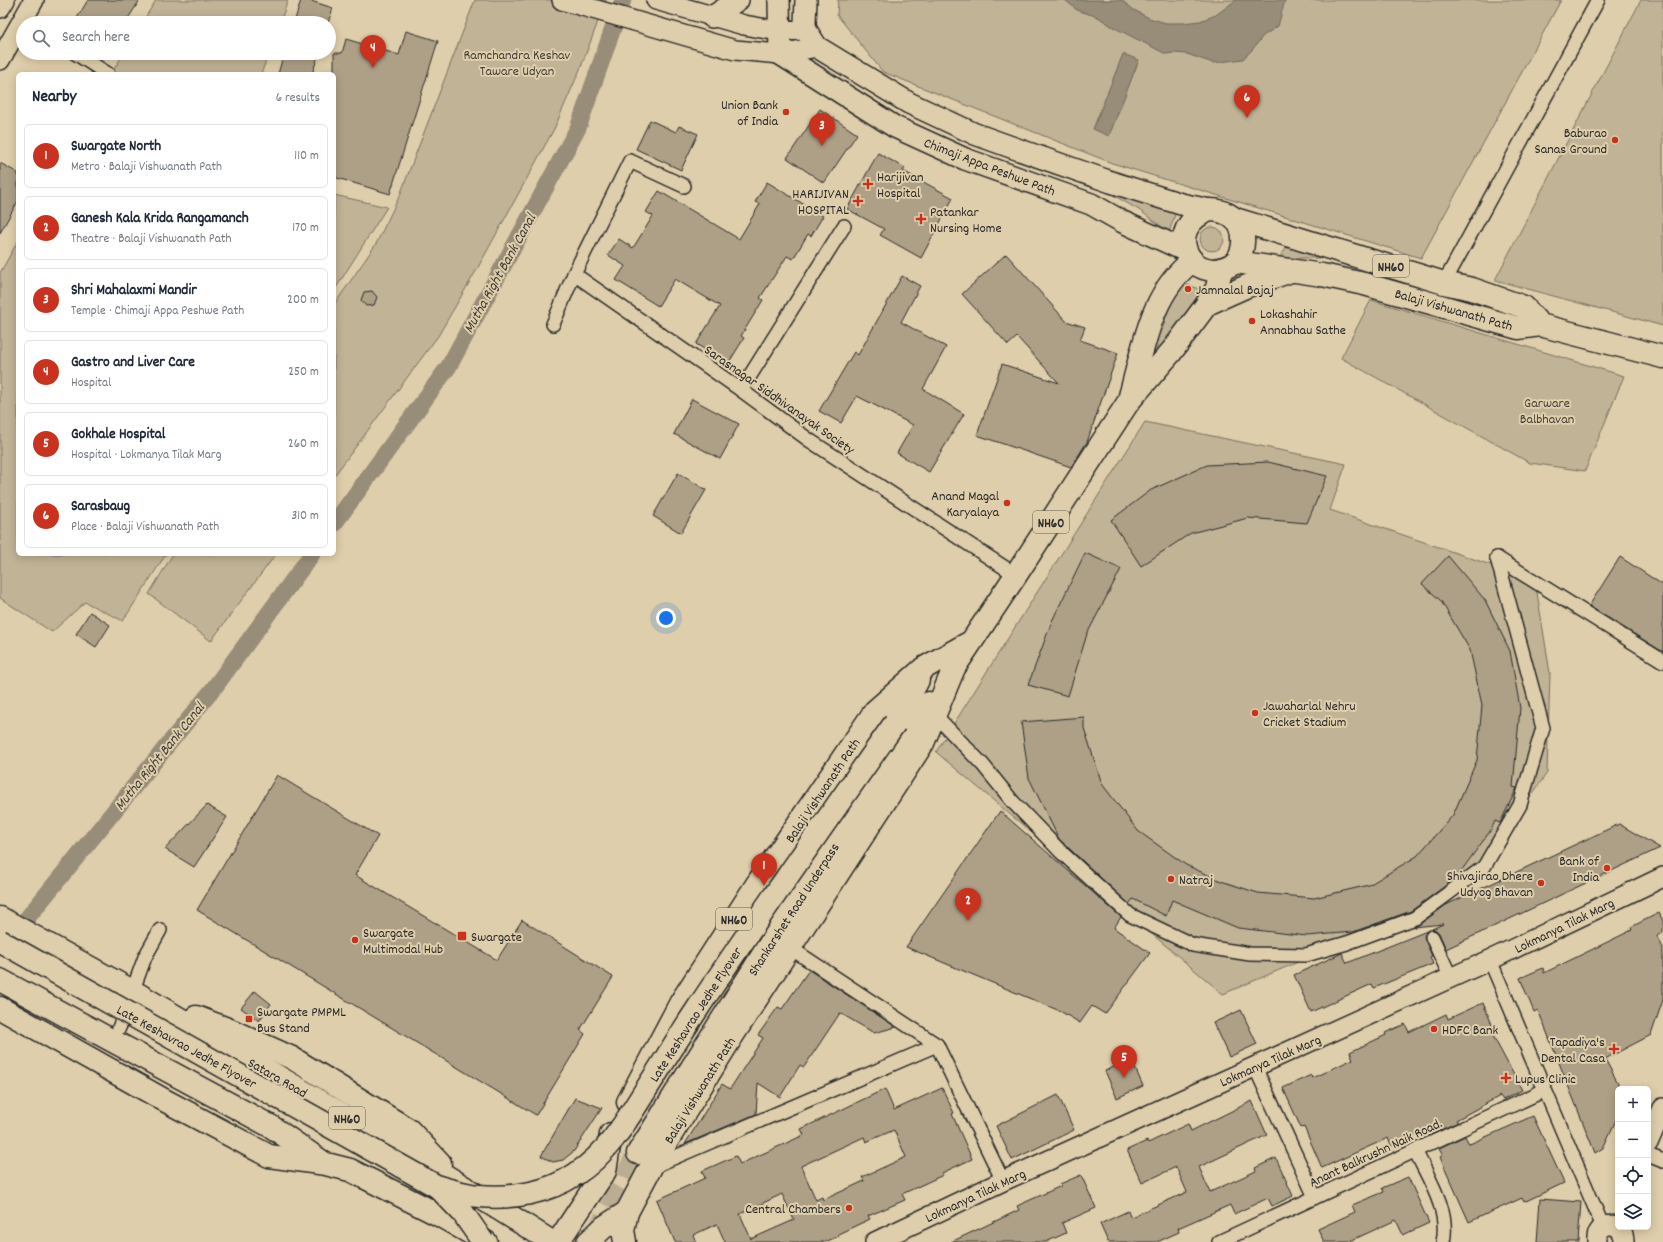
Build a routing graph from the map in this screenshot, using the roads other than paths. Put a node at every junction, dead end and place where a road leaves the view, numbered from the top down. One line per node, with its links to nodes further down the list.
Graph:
1 (4, 0): 9 (main road)
2 (34, 0): 11 (main road)
3 (562, 0): 15 (main road, Chimaji Appa Peshwe Path)
4 (656, 0): 10 (main road)
5 (738, 0): 10 (main road)
6 (779, 0): 12 (main road)
7 (806, 0): 14 (main road)
8 (1598, 0): 27 (street)
9 (0, 8)
10 (705, 14): 12 (main road)
11 (25, 16)
12 (779, 31): 14 (main road); 15 (main road)
13 (16, 32): 16 (main road)
14 (812, 38): 15 (main road, Chimaji Appa Peshwe Path); 20 (main road, Chimaji Appa Peshwe Path)
15 (780, 54): 23 (main road, Chimaji Appa Peshwe Path)
16 (0, 60)
17 (86, 60): 18 (street)
18 (105, 72)
19 (684, 186): 26 (street)
20 (1210, 210): 21 (highway, Balaji Vishwanath Path / NH60); 23 (highway)
21 (1235, 219): 24 (highway, Balaji Vishwanath Path / NH60); 27 (highway, Balaji Vishwanath Path / NH60)
22 (844, 226): 32 (street)
23 (1189, 256): 24 (highway, Balaji Vishwanath Path / NH60); 33 (highway, Balaji Vishwanath Path / NH60)
24 (1229, 266): 25 (highway, Balaji Vishwanath Path / NH60); 28 (highway, Balaji Vishwanath Path / NH60)
25 (1291, 271): 28 (highway); 30 (highway, Balaji Vishwanath Path / NH60)
26 (574, 274): 29 (street); 32 (street, Sarasnagar Siddhivanayak Society)
27 (1444, 283): 30 (highway, Balaji Vishwanath Path / NH60)
28 (1208, 304): 33 (highway, Balaji Vishwanath Path / NH60)
29 (553, 324)
30 (1540, 325): 31 (highway, NH60)
31 (1663, 357)
32 (741, 390): 34 (street, Sarasnagar Siddhivanayak Society)
33 (1129, 401): 34 (highway, Balaji Vishwanath Path / NH60)
34 (1016, 575): 35 (highway, Balaji Vishwanath Path / NH60)
35 (972, 642): 37 (highway, Balaji Vishwanath Path / NH60); 38 (highway, Balaji Vishwanath Path / NH60)
36 (1663, 661): 39 (street)
37 (924, 668): 56 (highway, Balaji Vishwanath Path / NH60); 65 (highway, Late Keshavrao Jedhe Flyover, bridge)
38 (954, 668): 39 (highway, Balaji Vishwanath Path / NH60); 60 (highway, Shankarshet Road Underpass)
39 (934, 714): 45 (highway, Balaji Vishwanath Path / NH60)
40 (1663, 877): 46 (main road, Lokmanya Tilak Marg)
41 (0, 918): 49 (highway, Satara Road / NH60)
42 (160, 930): 49 (street)
43 (1432, 937): 47 (street)
44 (0, 941): 65 (highway, Late Keshavrao Jedhe Flyover, bridge)
45 (789, 947): 52 (street); 60 (highway, Balaji Vishwanath Path / NH60)
46 (1490, 960): 47 (main road, Lokmanya Tilak Marg); 54 (street)
47 (1451, 978): 53 (main road, Lokmanya Tilak Marg)
48 (0, 980): 62 (highway)
49 (137, 994): 51 (street); 64 (highway, Satara Road / NH60)
50 (0, 1008): 62 (highway)
51 (120, 1028)
52 (937, 1045): 60 (street); 63 (street)
53 (1255, 1067): 63 (main road, Lokmanya Tilak Marg); 66 (street)
54 (1545, 1090): 58 (street, Anant Balkrushn Naik Road.); 69 (street)
55 (1663, 1108): 57 (main road)
56 (611, 1134): 64 (highway); 74 (highway, Balaji Vishwanath Path / NH60)
57 (1651, 1136)
58 (1415, 1150): 66 (street, Anant Balkrushn Naik Road.); 79 (street)
59 (1651, 1156): 61 (street)
60 (645, 1160): 67 (highway, Balaji Vishwanath Path / NH60)
61 (1663, 1161)
62 (326, 1164): 68 (highway)
63 (1003, 1181): 77 (main road, Lokmanya Tilak Marg)
64 (460, 1184): 73 (highway, Satara Road / NH60)
65 (438, 1187): 71 (highway, Late Keshavrao Jedhe Flyover, bridge)
66 (1314, 1197): 78 (street, Anant Balkrushn Naik Road.)
67 (627, 1212): 75 (highway, Balaji Vishwanath Path / NH60); 76 (highway, NH60)
68 (437, 1214): 70 (highway); 72 (highway)
69 (1608, 1227): 80 (main road)
70 (455, 1242)
71 (483, 1242)
72 (486, 1242)
73 (552, 1242)
74 (558, 1242)
75 (588, 1242)
76 (624, 1242)
77 (876, 1242)
78 (1219, 1242)
79 (1442, 1242)
80 (1624, 1242)

